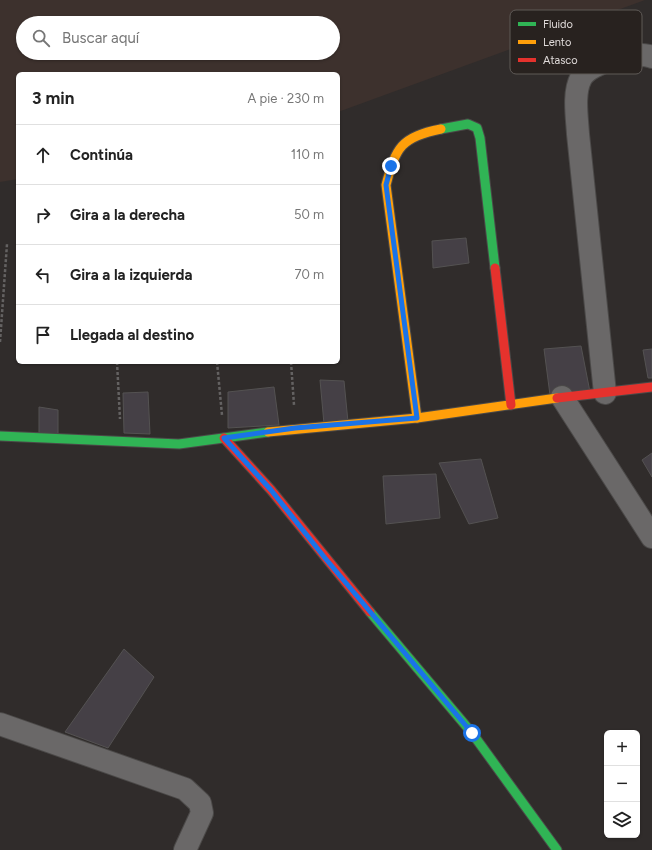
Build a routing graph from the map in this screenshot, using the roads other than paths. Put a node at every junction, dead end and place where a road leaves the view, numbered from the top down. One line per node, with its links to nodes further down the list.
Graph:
1 (642, 55): 2 (street)
2 (652, 57)
3 (585, 74): 5 (street)
4 (652, 387): 5 (street)
5 (605, 393): 6 (street)
6 (562, 397): 7 (street); 11 (street)
7 (511, 405): 8 (street); 8 (street)
8 (417, 418): 10 (street)
9 (0, 436): 10 (street)
10 (224, 438): 14 (street)
11 (652, 537)
12 (0, 724): 13 (street)
13 (185, 850)
14 (558, 850)

